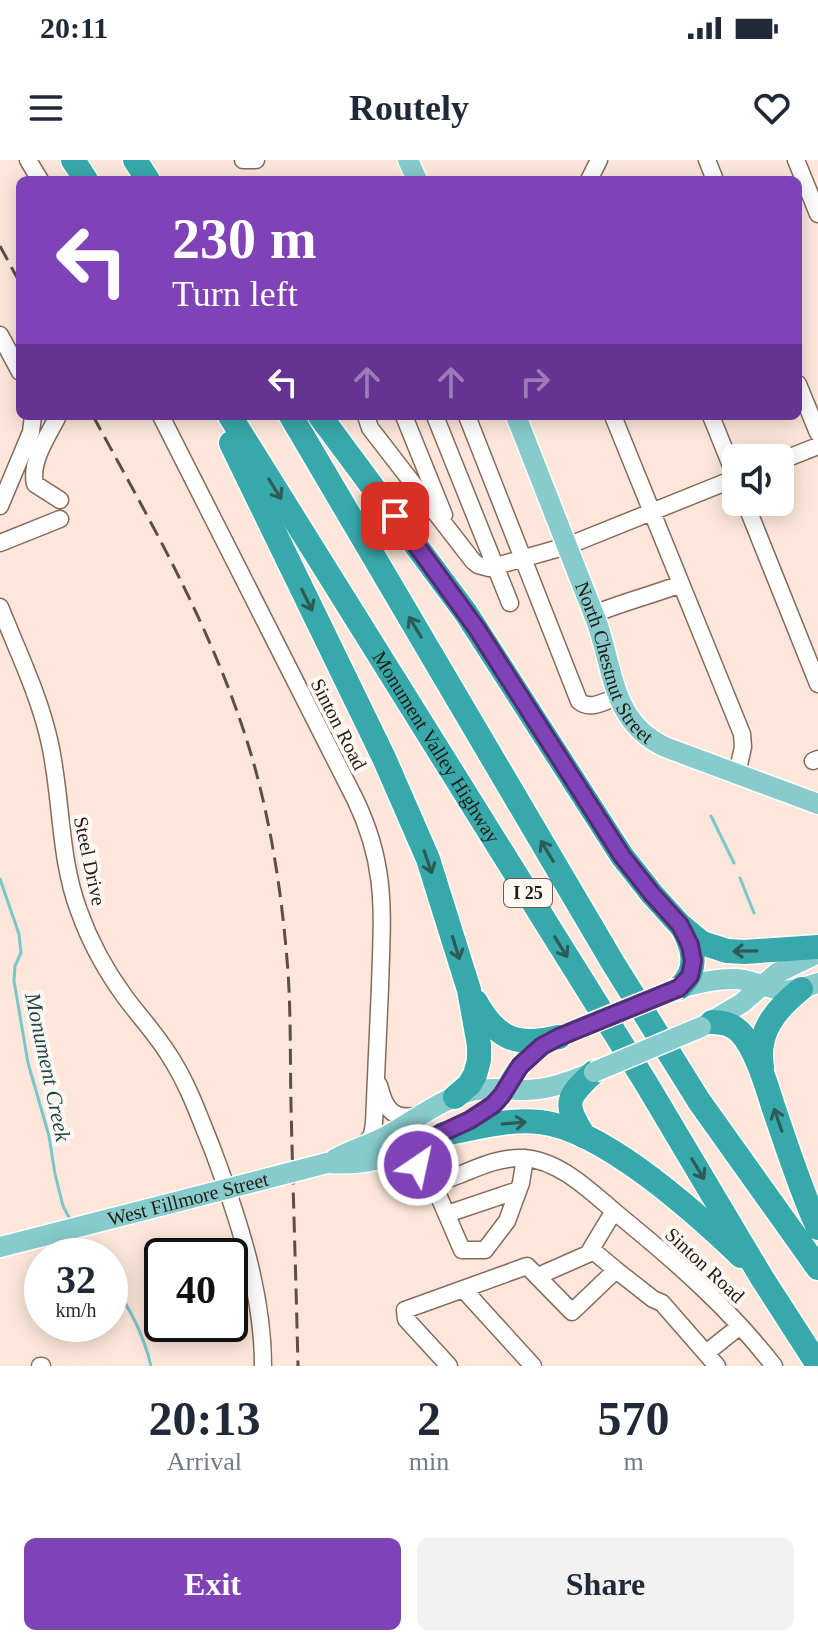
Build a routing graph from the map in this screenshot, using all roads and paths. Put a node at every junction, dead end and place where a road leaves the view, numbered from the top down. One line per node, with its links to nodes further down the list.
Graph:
1 (243, 160): 2 (street)
2 (256, 160)
3 (796, 160): 4 (street)
4 (818, 214)
5 (0, 335): 6 (street)
6 (16, 365)
7 (802, 394): 22 (street)
8 (32, 420): 28 (street)
9 (56, 420): 27 (street)
10 (163, 420): 55 (street, Sinton Road)
11 (220, 420): 51 (highway, one-way to 51)
12 (232, 420): 75 (highway, Monument Valley Highway / I 25, one-way to 75)
13 (293, 420): 72 (highway, Monument Valley Highway / I 25, one-way to 13)
14 (323, 420): 45 (highway)
15 (367, 420): 32 (street)
16 (406, 420): 32 (street)
17 (437, 420): 36 (street)
18 (469, 420): 35 (street)
19 (518, 420): 34 (main road, North Chestnut Street)
20 (615, 420): 29 (street)
21 (713, 420): 23 (street)
22 (818, 433)
23 (722, 444)
24 (818, 446): 25 (street)
25 (794, 455)
26 (722, 484): 29 (street)
27 (60, 500)
28 (0, 506)
29 (652, 511): 34 (street); 37 (street)
30 (751, 516): 41 (street)
31 (60, 519): 33 (street)
32 (451, 532): 36 (street)
33 (0, 543)
34 (567, 546): 35 (street); 40 (main road, North Chestnut Street)
35 (523, 559): 36 (street); 42 (street)
36 (496, 567): 38 (street)
37 (681, 584): 40 (street); 43 (street)
38 (510, 603)
39 (0, 607): 65 (street, Steel Drive)
40 (594, 614): 42 (main road, North Chestnut Street)
41 (818, 684)
42 (617, 697): 43 (main road, North Chestnut Street)
43 (737, 774): 44 (main road, North Chestnut Street)
44 (818, 804)
45 (680, 925): 46 (highway, one-way to 45); 50 (highway)
46 (818, 947)
47 (818, 953): 48 (main road, West Fillmore Street)
48 (764, 984): 49 (main road, West Fillmore Street); 50 (main road, West Fillmore Street); 52 (main road, West Fillmore Street)
49 (810, 986): 56 (highway)
50 (679, 988): 53 (main road, West Fillmore Street, bridge)
51 (469, 990): 53 (highway); 58 (highway)
52 (707, 1024): 54 (main road, West Fillmore Street, bridge); 56 (highway)
53 (565, 1034): 57 (main road, West Fillmore Street)
54 (594, 1072): 57 (main road, West Fillmore Street); 60 (highway)
55 (376, 1076): 59 (street, Sinton Road); 62 (street, Sinton Road)
56 (766, 1085): 69 (highway, one-way to 56)
57 (506, 1088): 58 (main road, West Fillmore Street); 61 (main road, West Fillmore Street)
58 (455, 1097): 59 (main road, West Fillmore Street)
59 (420, 1115): 62 (main road, West Fillmore Street)
60 (584, 1136): 61 (highway, one-way to 60); 75 (highway)
61 (434, 1138): 62 (main road, West Fillmore Street); 64 (street)
62 (369, 1153): 64 (street); 65 (main road, West Fillmore Street, bridge)
63 (525, 1158): 64 (street, Sinton Road); 66 (street); 67 (street, Sinton Road)
64 (430, 1183): 68 (street)
65 (227, 1190): 70 (main road, West Fillmore Street); 80 (street, Steel Drive)
66 (518, 1190): 68 (street); 68 (street)
67 (614, 1211): 71 (street); 77 (street, Sinton Road)
68 (447, 1214)
69 (818, 1228)
70 (9, 1245)
71 (591, 1249): 73 (street); 74 (street)
72 (818, 1268)
73 (616, 1270): 74 (street); 78 (street)
74 (538, 1276): 76 (street)
75 (762, 1278): 79 (highway, Monument Valley Highway / I 25)
76 (463, 1289): 81 (street); 82 (street)
77 (740, 1326): 78 (street); 83 (street, Sinton Road)
78 (712, 1360)
79 (818, 1365)
80 (263, 1366)
81 (449, 1366)
82 (533, 1366)
83 (774, 1366)

